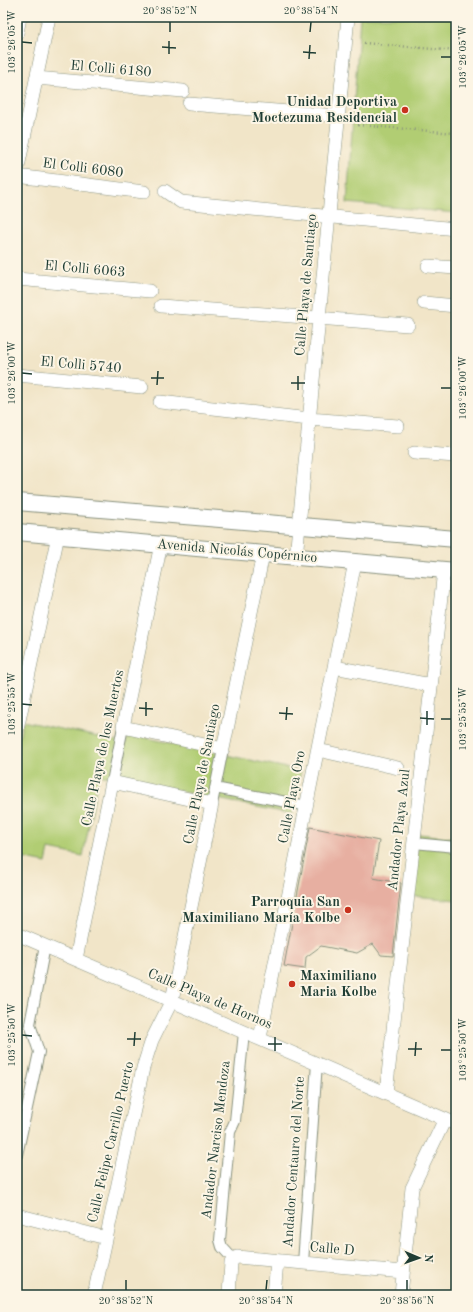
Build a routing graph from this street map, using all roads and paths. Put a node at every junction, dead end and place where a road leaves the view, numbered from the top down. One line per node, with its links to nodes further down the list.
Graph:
1 (20, 17): 4 (street)
2 (49, 17): 7 (street)
3 (348, 17): 10 (street, Calle Playa de Santiago)
4 (17, 33)
5 (364, 43): 6 (path)
6 (456, 51)
7 (36, 78): 8 (street, El Colli 6180); 13 (street)
8 (182, 91)
9 (189, 104): 10 (street)
10 (338, 116): 17 (street, Calle Playa de Santiago)
11 (456, 118): 12 (path)
12 (358, 125)
13 (17, 172)
14 (17, 176): 16 (street, El Colli 6080)
15 (165, 191): 17 (street)
16 (144, 192)
17 (329, 216): 18 (street); 26 (street, Calle Playa de Santiago)
18 (456, 229)
19 (428, 266): 20 (street)
20 (456, 268)
21 (17, 279): 22 (street, El Colli 6063)
22 (150, 291)
23 (424, 303): 25 (street)
24 (161, 306): 26 (street)
25 (456, 306)
26 (319, 318): 27 (street); 31 (street, Calle Playa de Santiago)
27 (408, 325)
28 (17, 376): 29 (street, El Colli 5740)
29 (142, 387)
30 (160, 402): 31 (street)
31 (309, 419): 32 (street); 36 (street, Calle Playa de Santiago)
32 (398, 426)
33 (414, 453): 34 (street)
34 (456, 456)
35 (17, 502): 36 (street)
36 (299, 525): 39 (street); 42 (street, Calle Playa de Santiago)
37 (17, 532): 38 (street, Avenida Nicolás Copérnico)
38 (58, 535): 40 (street, Avenida Nicolás Copérnico); 48 (street)
39 (456, 539)
40 (161, 544): 41 (street, Avenida Nicolás Copérnico); 47 (street, Calle Playa de los Muertos)
41 (263, 554): 42 (street, Avenida Nicolás Copérnico); 49 (street, Calle Playa de Santiago)
42 (296, 557): 43 (street, Avenida Nicolás Copérnico)
43 (355, 562): 44 (street, Avenida Nicolás Copérnico); 45 (street, Calle Playa Oro)
44 (450, 571): 46 (street, Andador Playa Azul)
45 (334, 667): 46 (street); 50 (street, Calle Playa Oro)
46 (431, 685): 56 (street, Andador Playa Azul)
47 (123, 727): 49 (street); 52 (street, Calle Playa de los Muertos)
48 (17, 730)
49 (223, 749): 53 (street, Calle Playa de Santiago)
50 (318, 750): 51 (street); 55 (street, Calle Playa Oro)
51 (398, 768)
52 (112, 782): 54 (street); 60 (street, Calle Playa de los Muertos)
53 (215, 788): 54 (street, Calle Playa de Santiago); 55 (street)
54 (212, 804): 61 (street, Calle Playa de Santiago)
55 (307, 806): 63 (street, Calle Playa Oro)
56 (414, 843): 57 (street); 65 (street, Andador Playa Azul)
57 (456, 847)
58 (17, 934): 59 (street, Calle Playa de Hornos)
59 (45, 946): 60 (street, Calle Playa de Hornos); 67 (street)
60 (76, 959): 61 (street, Calle Playa de Hornos)
61 (172, 1000): 62 (street, Calle Playa de Hornos); 69 (street, Calle Felipe Carrillo Puerto)
62 (244, 1032): 63 (street, Calle Playa de Hornos); 70 (street, Andador Narciso Mendoza)
63 (260, 1038): 64 (street, Calle Playa de Hornos)
64 (317, 1063): 65 (street, Calle Playa de Hornos); 72 (street, Andador Centauro del Norte)
65 (386, 1093): 66 (street, Calle Playa de Hornos)
66 (451, 1121): 73 (street)
67 (17, 1154)
68 (17, 1214): 69 (street)
69 (106, 1238): 74 (street, Calle Felipe Carrillo Puerto)
70 (233, 1259): 71 (street, Calle D); 75 (street)
71 (277, 1261): 72 (street, Calle D); 76 (street, Andador Centauro del Norte)
72 (303, 1263): 73 (street, Calle D)
73 (403, 1272): 77 (street)
74 (94, 1295)
75 (229, 1295)
76 (274, 1295)
77 (401, 1295)

